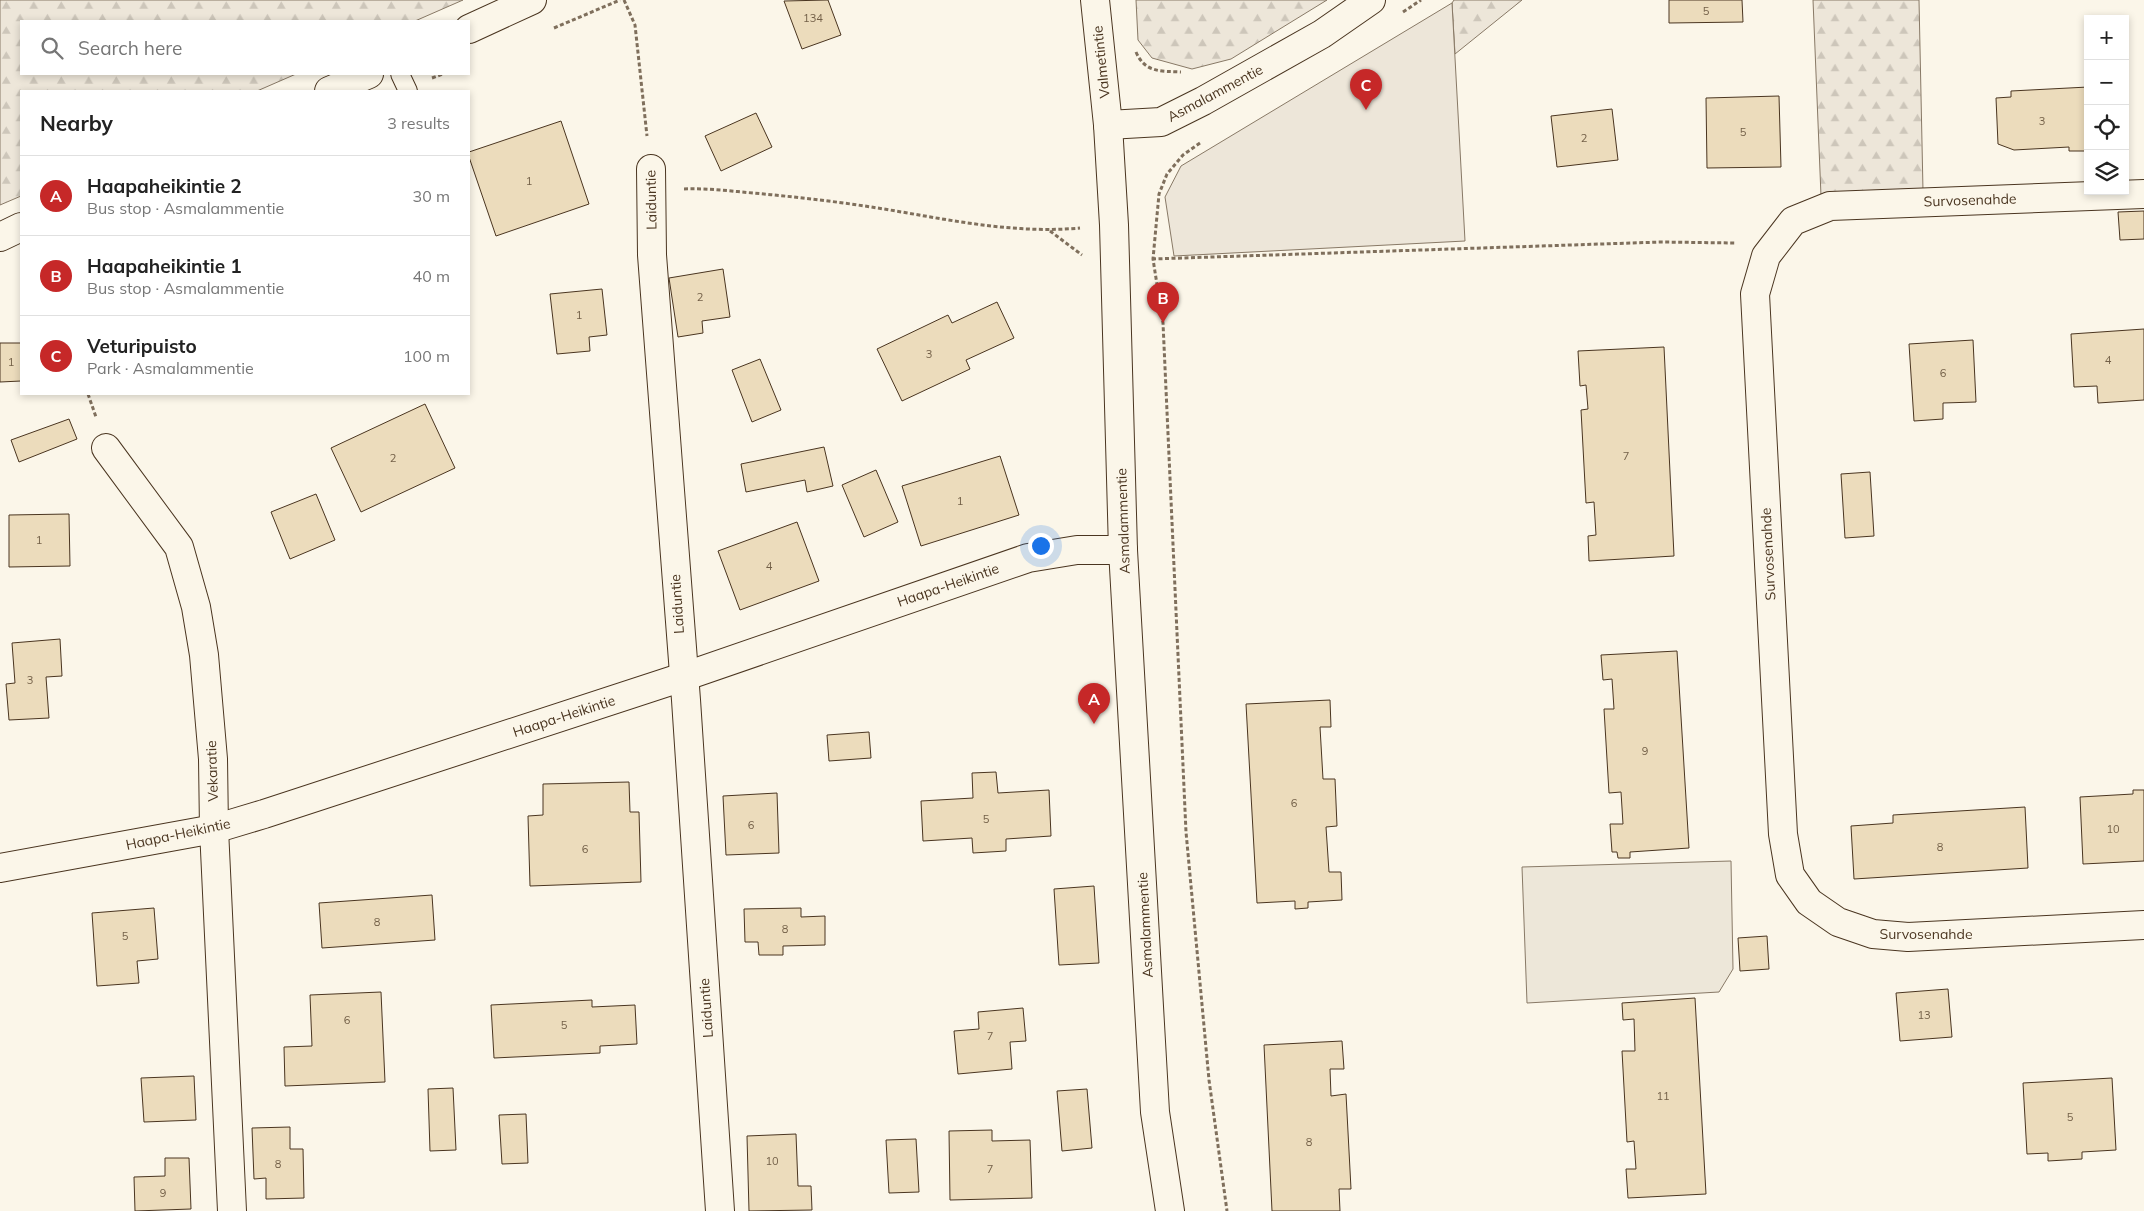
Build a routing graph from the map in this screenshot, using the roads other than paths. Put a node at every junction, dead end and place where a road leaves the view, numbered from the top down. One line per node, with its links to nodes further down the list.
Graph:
1 (532, 0): 4 (street)
2 (1095, 0): 9 (street, Valmetintie)
3 (1371, 0): 9 (street, Asmalammentie)
4 (470, 29)
5 (367, 75): 7 (street)
6 (400, 75): 8 (lane)
7 (332, 90)
8 (408, 90)
9 (1108, 125): 15 (street, Asmalammentie)
10 (651, 180): 16 (street, Laiduntie)
11 (2144, 194): 19 (street, Survosenahde)
12 (20, 228): 13 (street)
13 (0, 237)
14 (106, 448): 17 (street, Vekaratie)
15 (1124, 550): 16 (street, Haapa-Heikintie); 22 (street, Asmalammentie)
16 (683, 677): 17 (street, Haapa-Heikintie); 21 (street, Laiduntie)
17 (214, 829): 18 (street, Haapa-Heikintie); 20 (street, Vekaratie)
18 (0, 868)
19 (2144, 925)
20 (232, 1211)
21 (720, 1211)
22 (1170, 1211)

